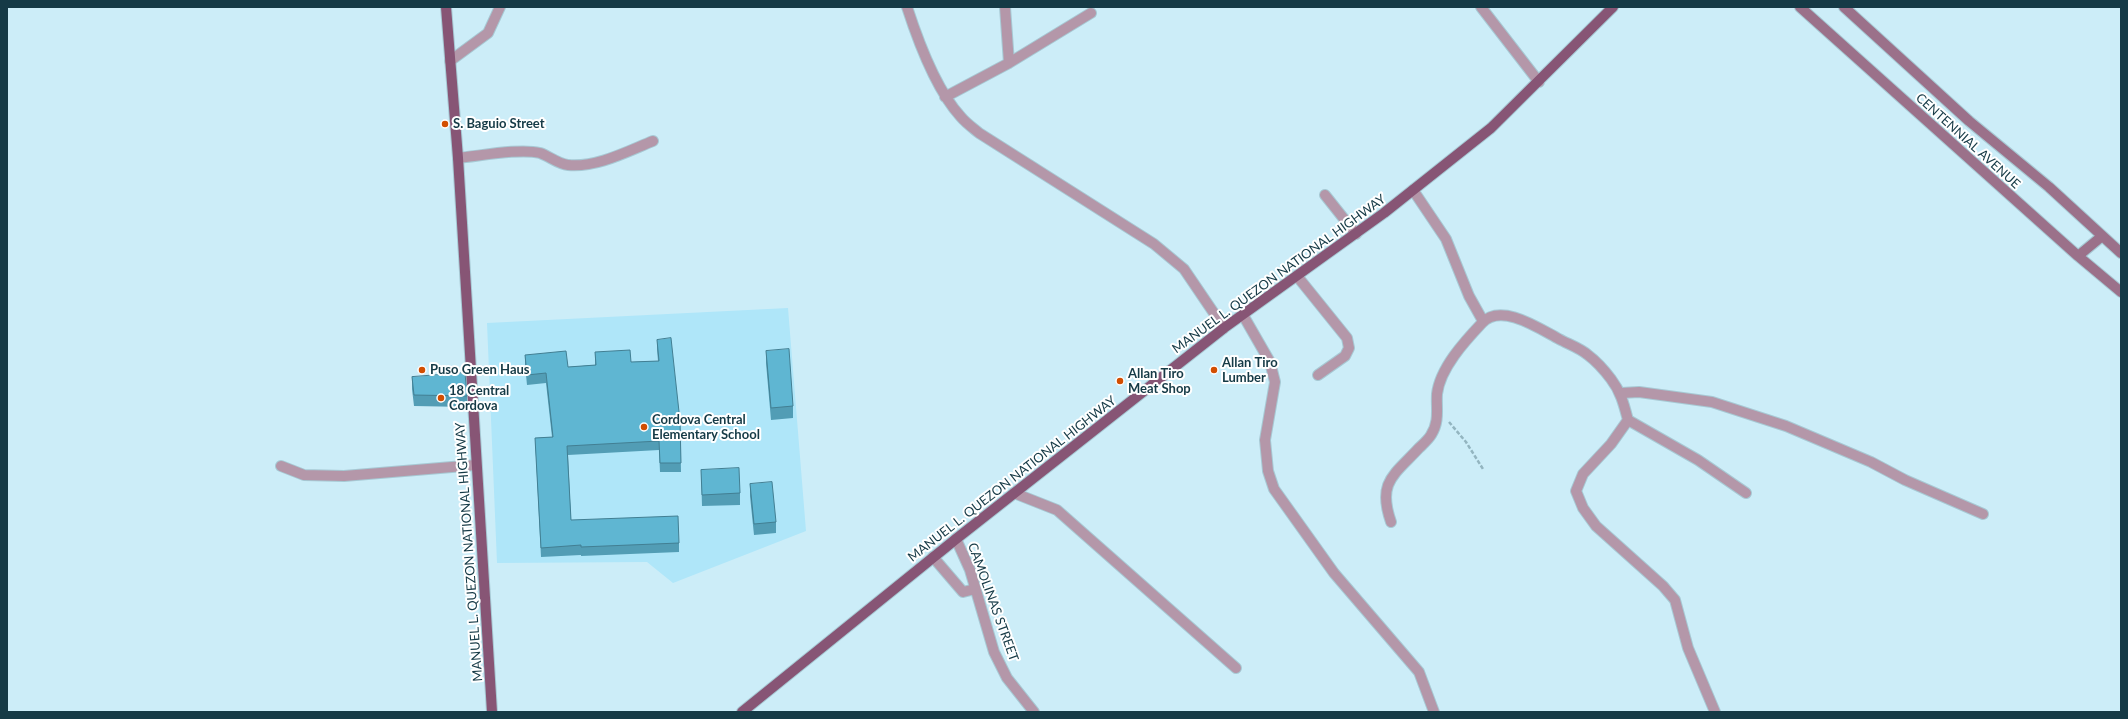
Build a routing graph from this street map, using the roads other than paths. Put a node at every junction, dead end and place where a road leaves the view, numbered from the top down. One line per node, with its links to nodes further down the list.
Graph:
1 (446, 7): 10 (main road, MANUEL L. QUEZON NATIONAL HIGHWAY)
2 (500, 7): 10 (street)
3 (907, 7): 13 (street)
4 (1005, 7): 11 (street)
5 (1481, 7): 12 (street)
6 (1613, 7): 12 (main road, MANUEL L. QUEZON NATIONAL HIGHWAY)
7 (1800, 7): 21 (street, CENTENNIAL AVENUE)
8 (1844, 7): 19 (street, CENTENNIAL AVENUE)
9 (1091, 13): 11 (street)
10 (450, 61): 15 (main road, MANUEL L. QUEZON NATIONAL HIGHWAY)
11 (1010, 63): 13 (street)
12 (1539, 82): 16 (main road, MANUEL L. QUEZON NATIONAL HIGHWAY)
13 (946, 97): 26 (street)
14 (652, 141): 15 (street)
15 (458, 158): 30 (main road, MANUEL L. QUEZON NATIONAL HIGHWAY)
16 (1413, 190): 18 (main road, MANUEL L. QUEZON NATIONAL HIGHWAY); 25 (street)
17 (1325, 195): 18 (street)
18 (1356, 234): 22 (main road, MANUEL L. QUEZON NATIONAL HIGHWAY)
19 (2101, 237): 20 (street, CENTENNIAL AVENUE); 21 (street)
20 (2121, 254)
21 (2078, 256): 23 (street, CENTENNIAL AVENUE)
22 (1297, 276): 24 (main road, MANUEL L. QUEZON NATIONAL HIGHWAY); 27 (street)
23 (2121, 292)
24 (1243, 315): 26 (main road, MANUEL L. QUEZON NATIONAL HIGHWAY); 43 (street)
25 (1483, 321): 28 (street); 35 (street)
26 (1224, 328): 32 (main road, MANUEL L. QUEZON NATIONAL HIGHWAY)
27 (1318, 375)
28 (1621, 393): 29 (street); 34 (street)
29 (1628, 420): 33 (street); 44 (street)
30 (476, 465): 31 (street); 40 (main road, MANUEL L. QUEZON NATIONAL HIGHWAY)
31 (281, 466)
32 (1014, 493): 36 (main road, MANUEL L. QUEZON NATIONAL HIGHWAY); 39 (street)
33 (1746, 493)
34 (1983, 514)
35 (1391, 522)
36 (956, 539): 37 (main road, MANUEL L. QUEZON NATIONAL HIGHWAY); 38 (street, CAMOLINAS STREET)
37 (933, 557): 38 (street); 41 (main road, MANUEL L. QUEZON NATIONAL HIGHWAY)
38 (975, 589): 42 (street, CAMOLINAS STREET)
39 (1236, 668)
40 (492, 712)
41 (742, 712)
42 (1034, 712)
43 (1434, 712)
44 (1715, 712)

